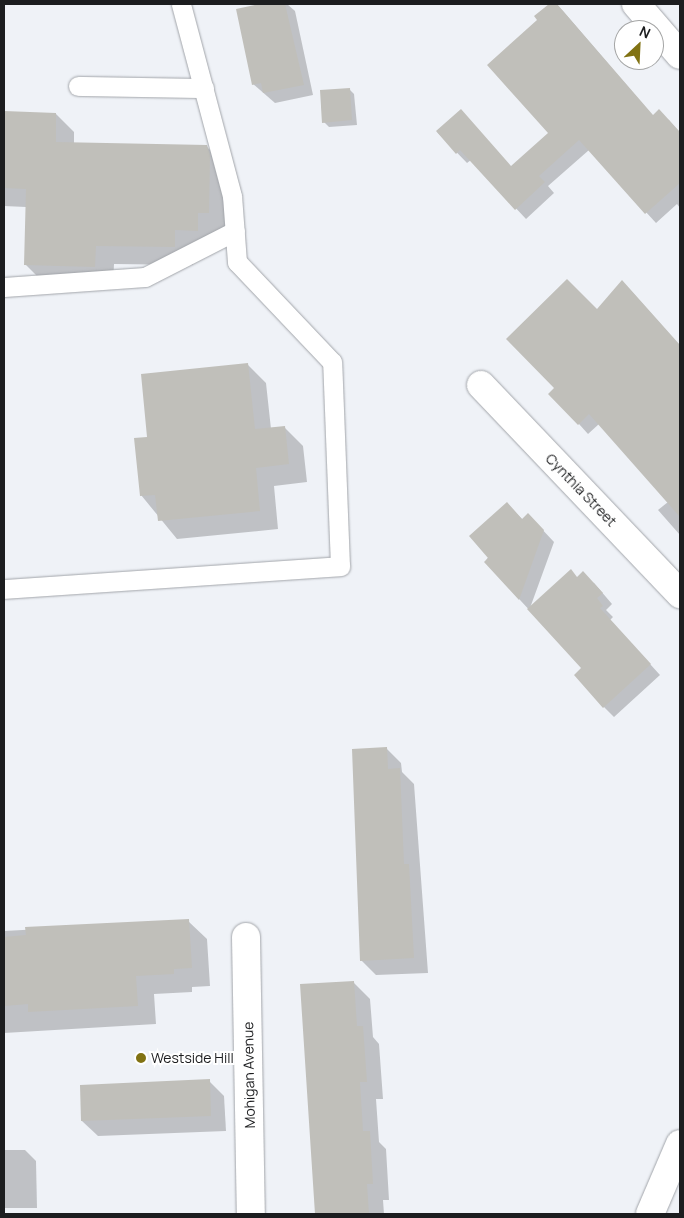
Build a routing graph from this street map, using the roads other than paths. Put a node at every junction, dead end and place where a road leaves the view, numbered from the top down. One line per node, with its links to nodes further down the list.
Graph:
1 (181, 4): 5 (lane)
2 (636, 4): 3 (street)
3 (680, 56)
4 (78, 86): 5 (lane)
5 (204, 88): 6 (lane)
6 (235, 231): 7 (lane); 9 (lane)
7 (4, 287)
8 (481, 385): 10 (street, Cynthia Street)
9 (4, 589)
10 (680, 594)
11 (246, 937): 13 (street, Mohigan Avenue)
12 (680, 1144): 14 (street)
13 (252, 1214)
14 (650, 1214)

